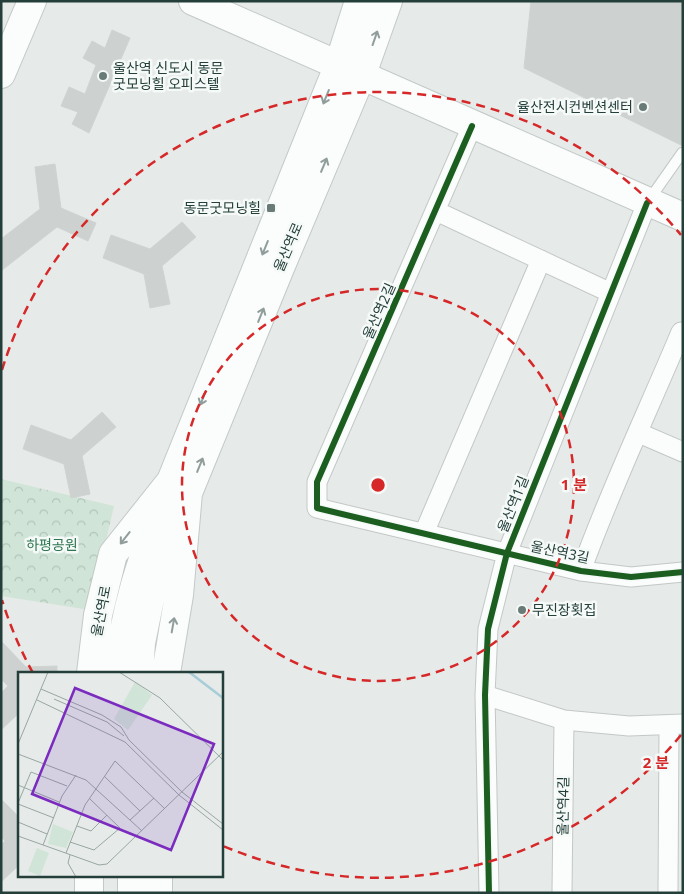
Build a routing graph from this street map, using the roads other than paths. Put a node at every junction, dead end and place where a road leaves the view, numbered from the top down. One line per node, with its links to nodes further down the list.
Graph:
1 (32, 1): 6 (main road)
2 (193, 1): 5 (main road)
3 (359, 1): 5 (main road, 울산역로)
4 (388, 1): 5 (main road, 울산역로, one-way to 4)
5 (351, 69): 7 (main road); 17 (main road, 울산역로)
6 (1, 74)
7 (472, 126): 9 (main road); 10 (street, 울산역2길)
8 (682, 153): 9 (lane)
9 (647, 203): 11 (main road); 13 (street, 울산역1길)
10 (436, 211): 12 (street); 18 (street, 울산역2길)
11 (683, 217)
12 (541, 260): 13 (street); 19 (street)
13 (611, 293): 20 (street, 울산역1길)
14 (683, 332): 15 (street, 울산역3길)
15 (639, 433): 16 (street); 21 (street, 울산역3길)
16 (683, 452)
17 (179, 487): 23 (main road, 울산역로, one-way to 23); 24 (main road, 울산역로); 25 (main road, 울산역로); 26 (main road, 울산역로, one-way to 17)
18 (317, 508): 19 (street, 울산역3길)
19 (424, 533): 20 (street, 울산역3길)
20 (507, 553): 21 (street, 울산역3길); 27 (street, 울산역1길)
21 (581, 571): 22 (street, 울산역3길)
22 (683, 572)
23 (91, 672)
24 (118, 672)
25 (139, 672)
26 (166, 672)
27 (486, 695): 28 (street); 38 (street, 울산역1길)
28 (564, 720): 29 (street); 39 (street, 울산역4길)
29 (676, 725): 40 (street)
30 (89, 876): 34 (main road)
31 (113, 876): 35 (main road)
32 (132, 876): 36 (main road)
33 (158, 876): 37 (main road)
34 (89, 893)
35 (113, 893)
36 (132, 893)
37 (158, 893)
38 (489, 893)
39 (562, 893)
40 (668, 893)

